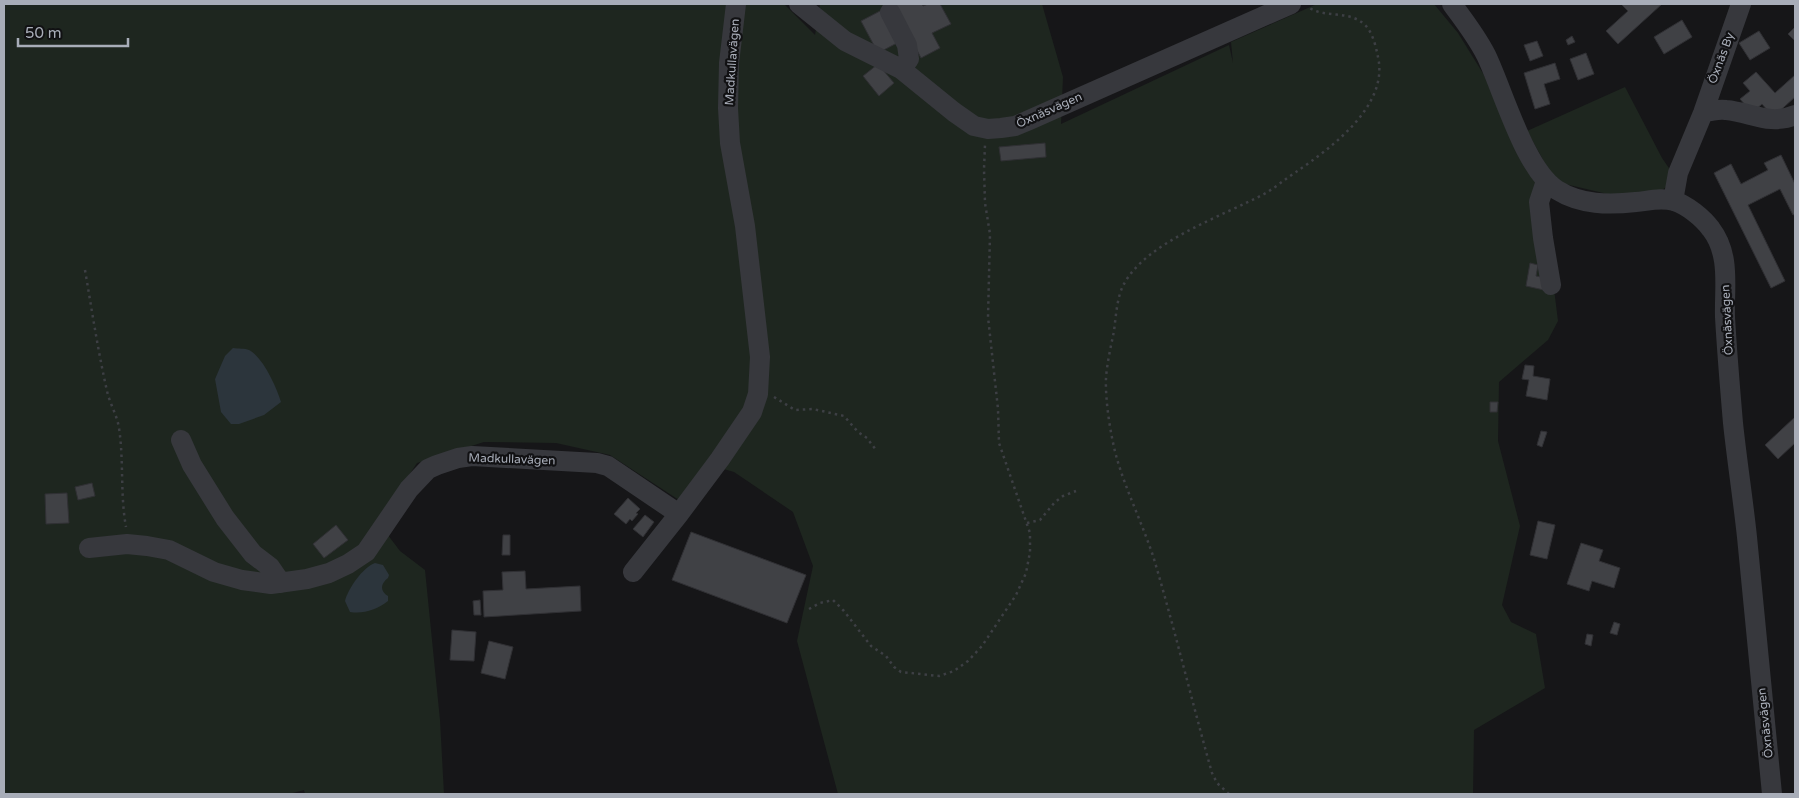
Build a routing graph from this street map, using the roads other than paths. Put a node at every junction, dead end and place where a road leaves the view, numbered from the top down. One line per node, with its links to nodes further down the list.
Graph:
1 (736, 4): 14 (street, Madkullavägen)
2 (799, 4): 7 (street, Öxnäsvägen)
3 (1291, 4): 7 (street, Öxnäsvägen)
4 (1452, 4): 10 (street, Öxnäsvägen)
5 (1740, 4): 8 (street, Öxnäs By)
6 (890, 12): 7 (street)
7 (901, 69)
8 (1703, 113): 9 (street); 11 (street, Öxnäs By)
9 (1795, 115)
10 (1546, 181): 11 (street, Öxnäsvägen); 12 (street)
11 (1673, 201): 18 (street, Öxnäsvägen)
12 (1551, 284)
13 (181, 440): 17 (street)
14 (679, 514): 16 (street, Madkullavägen); 17 (street, Madkullavägen)
15 (89, 548): 17 (street, Madkullavägen)
16 (633, 572)
17 (281, 583)
18 (1772, 794)

